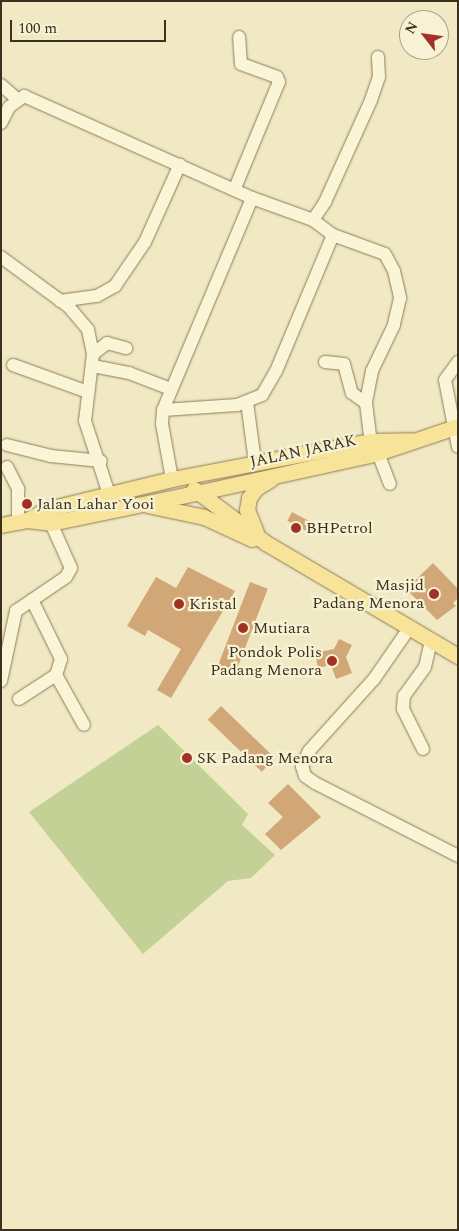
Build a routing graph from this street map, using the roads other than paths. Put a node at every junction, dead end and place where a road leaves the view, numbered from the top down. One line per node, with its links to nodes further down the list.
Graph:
1 (239, 37): 7 (street)
2 (378, 57): 9 (street)
3 (1, 85): 4 (street)
4 (16, 99): 5 (street); 6 (street)
5 (1, 124)
6 (180, 164): 7 (street); 12 (street)
7 (234, 188): 8 (street)
8 (252, 198): 9 (street); 18 (street)
9 (312, 220): 10 (street)
10 (333, 235): 20 (street); 21 (street)
11 (1, 257): 12 (street)
12 (60, 301): 14 (street)
13 (126, 348): 14 (street)
14 (93, 360): 18 (street); 19 (street)
15 (325, 362): 21 (street)
16 (458, 362): 23 (street)
17 (13, 366): 19 (street)
18 (171, 389): 22 (street)
19 (88, 392): 27 (street)
20 (246, 402): 22 (street); 28 (street)
21 (366, 403): 25 (street)
22 (164, 410): 31 (street)
23 (455, 427): 25 (main road, JALAN JARAK); 26 (street)
24 (7, 445): 27 (street)
25 (374, 447): 28 (main road, JALAN JARAK); 30 (main road, JALAN JARAK); 32 (street)
26 (458, 447)
27 (101, 461): 35 (street)
28 (253, 463): 31 (main road); 34 (main road)
29 (7, 467): 37 (street)
30 (281, 474): 34 (main road, JALAN JARAK); 40 (main road)
31 (172, 479): 33 (main road)
32 (390, 484)
33 (139, 488): 34 (main road); 35 (main road)
34 (194, 492): 36 (main road); 40 (main road)
35 (109, 494): 37 (main road)
36 (136, 503): 38 (main road); 40 (main road)
37 (23, 521): 38 (main road); 39 (main road)
38 (51, 523): 41 (street)
39 (1, 525)
40 (258, 538): 42 (main road)
41 (32, 600): 45 (street); 46 (street)
42 (410, 627): 43 (main road); 50 (street)
43 (430, 640): 44 (main road); 49 (street)
44 (458, 656)
45 (56, 675): 47 (street); 48 (street)
46 (1, 681)
47 (19, 699)
48 (84, 725)
49 (423, 749)
50 (458, 856)

